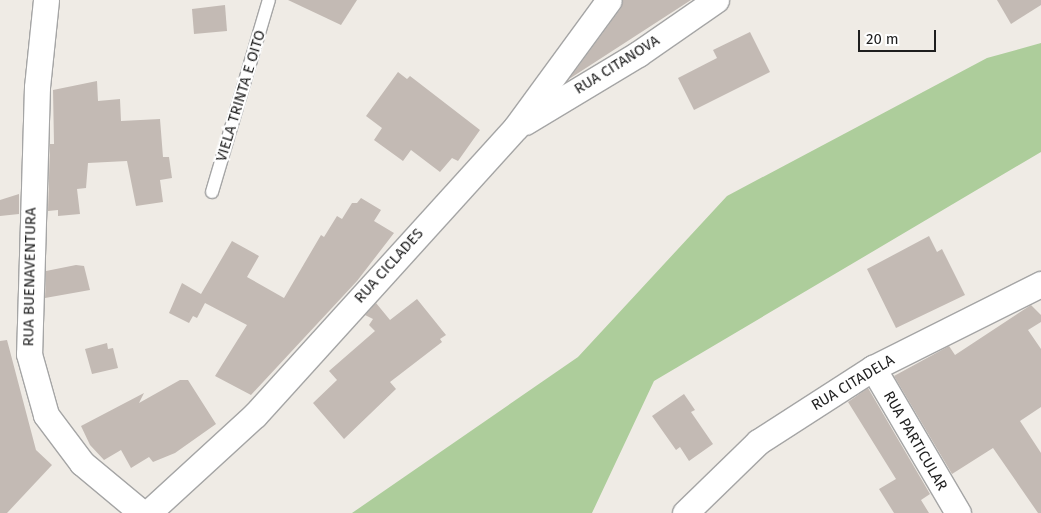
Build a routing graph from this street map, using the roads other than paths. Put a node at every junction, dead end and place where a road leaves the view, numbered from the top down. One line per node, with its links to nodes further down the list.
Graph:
1 (46, 0): 9 (street, RUA BUENAVENTURA)
2 (269, 0): 6 (lane, VIELA TRINTA E OITO)
3 (609, 0): 5 (street, RUA CICLADES)
4 (716, 0): 5 (street, RUA CITANOVA)
5 (516, 127): 10 (street, RUA CICLADES)
6 (212, 192)
7 (1041, 284): 8 (street, RUA CITADELA)
8 (873, 368): 11 (street, RUA CITADELA); 12 (street, RUA PARTICULAR)
9 (142, 513)
10 (148, 513)
11 (685, 513)
12 (958, 513)

